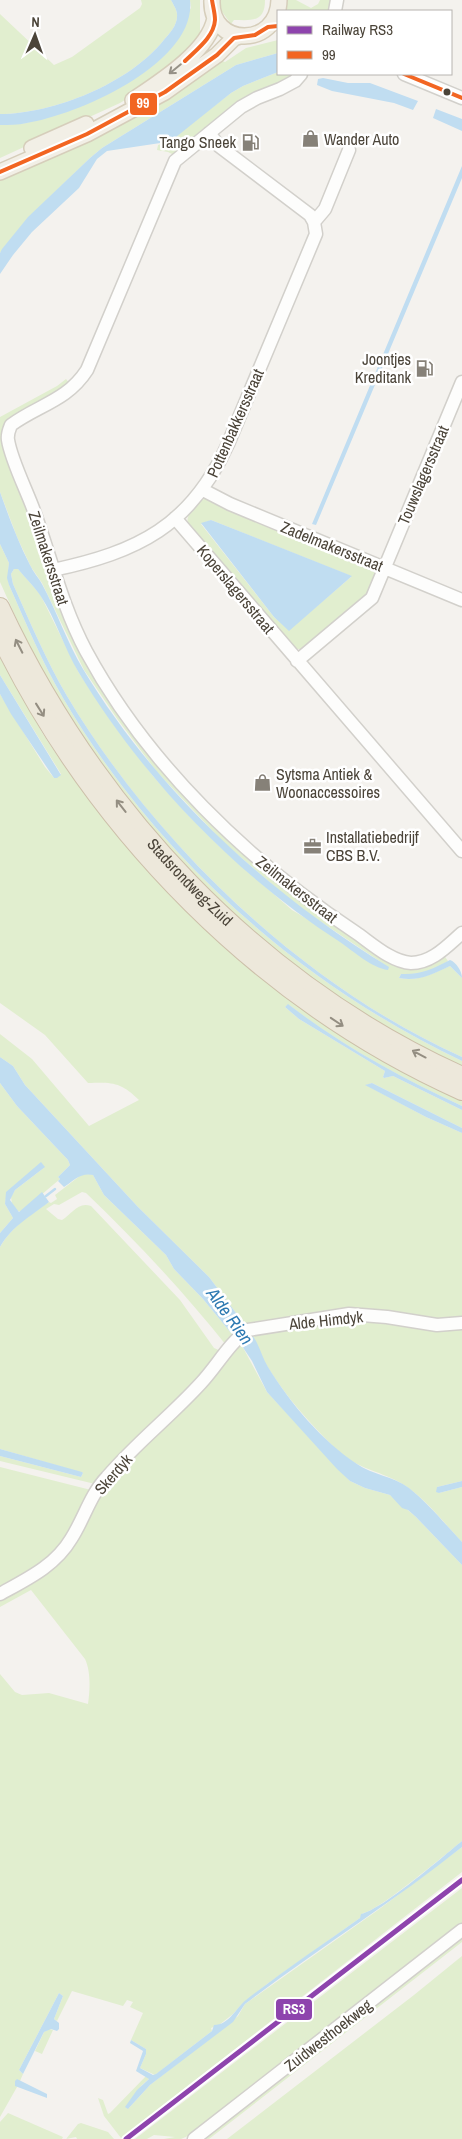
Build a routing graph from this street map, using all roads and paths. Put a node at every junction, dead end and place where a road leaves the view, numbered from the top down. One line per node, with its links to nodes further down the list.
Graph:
1 (212, 0): 3 (main road)
2 (276, 5): 4 (main road); 5 (main road)
3 (215, 18): 5 (main road); 11 (main road, one-way to 11)
4 (273, 27): 5 (main road)
5 (236, 35): 12 (main road)
6 (300, 75): 9 (street, Zeilmakersstraat)
7 (406, 75): 8 (street)
8 (462, 98)
9 (209, 133): 13 (street); 18 (street, Zeilmakersstraat)
10 (349, 150): 13 (street, Pottenbakkersstraat)
11 (0, 162)
12 (0, 172)
13 (314, 222): 15 (street, Pottenbakkersstraat)
14 (462, 382): 17 (street, Touwslagersstraat)
15 (203, 490): 16 (street, Pottenbakkersstraat); 17 (street, Zadelmakersstraat)
16 (175, 518): 18 (street, Pottenbakkersstraat); 22 (street, Koperslagersstraat)
17 (384, 568): 19 (street, Zadelmakersstraat); 22 (street)
18 (53, 570): 24 (street, Zeilmakersstraat)
19 (462, 600)
20 (0, 607): 25 (highway, Stadsrondweg-Zuid, one-way to 20)
21 (0, 636): 26 (highway, Stadsrondweg-Zuid, one-way to 26)
22 (297, 661): 23 (street, Koperslagersstraat)
23 (462, 851)
24 (462, 933)
25 (462, 1076)
26 (462, 1090)
27 (462, 1323): 28 (street, Alde Himdyk)
28 (228, 1350): 29 (street, Skerdyk)
29 (0, 1594)
30 (462, 1930): 31 (street, Zuidwesthoekweg)
31 (194, 2139)

